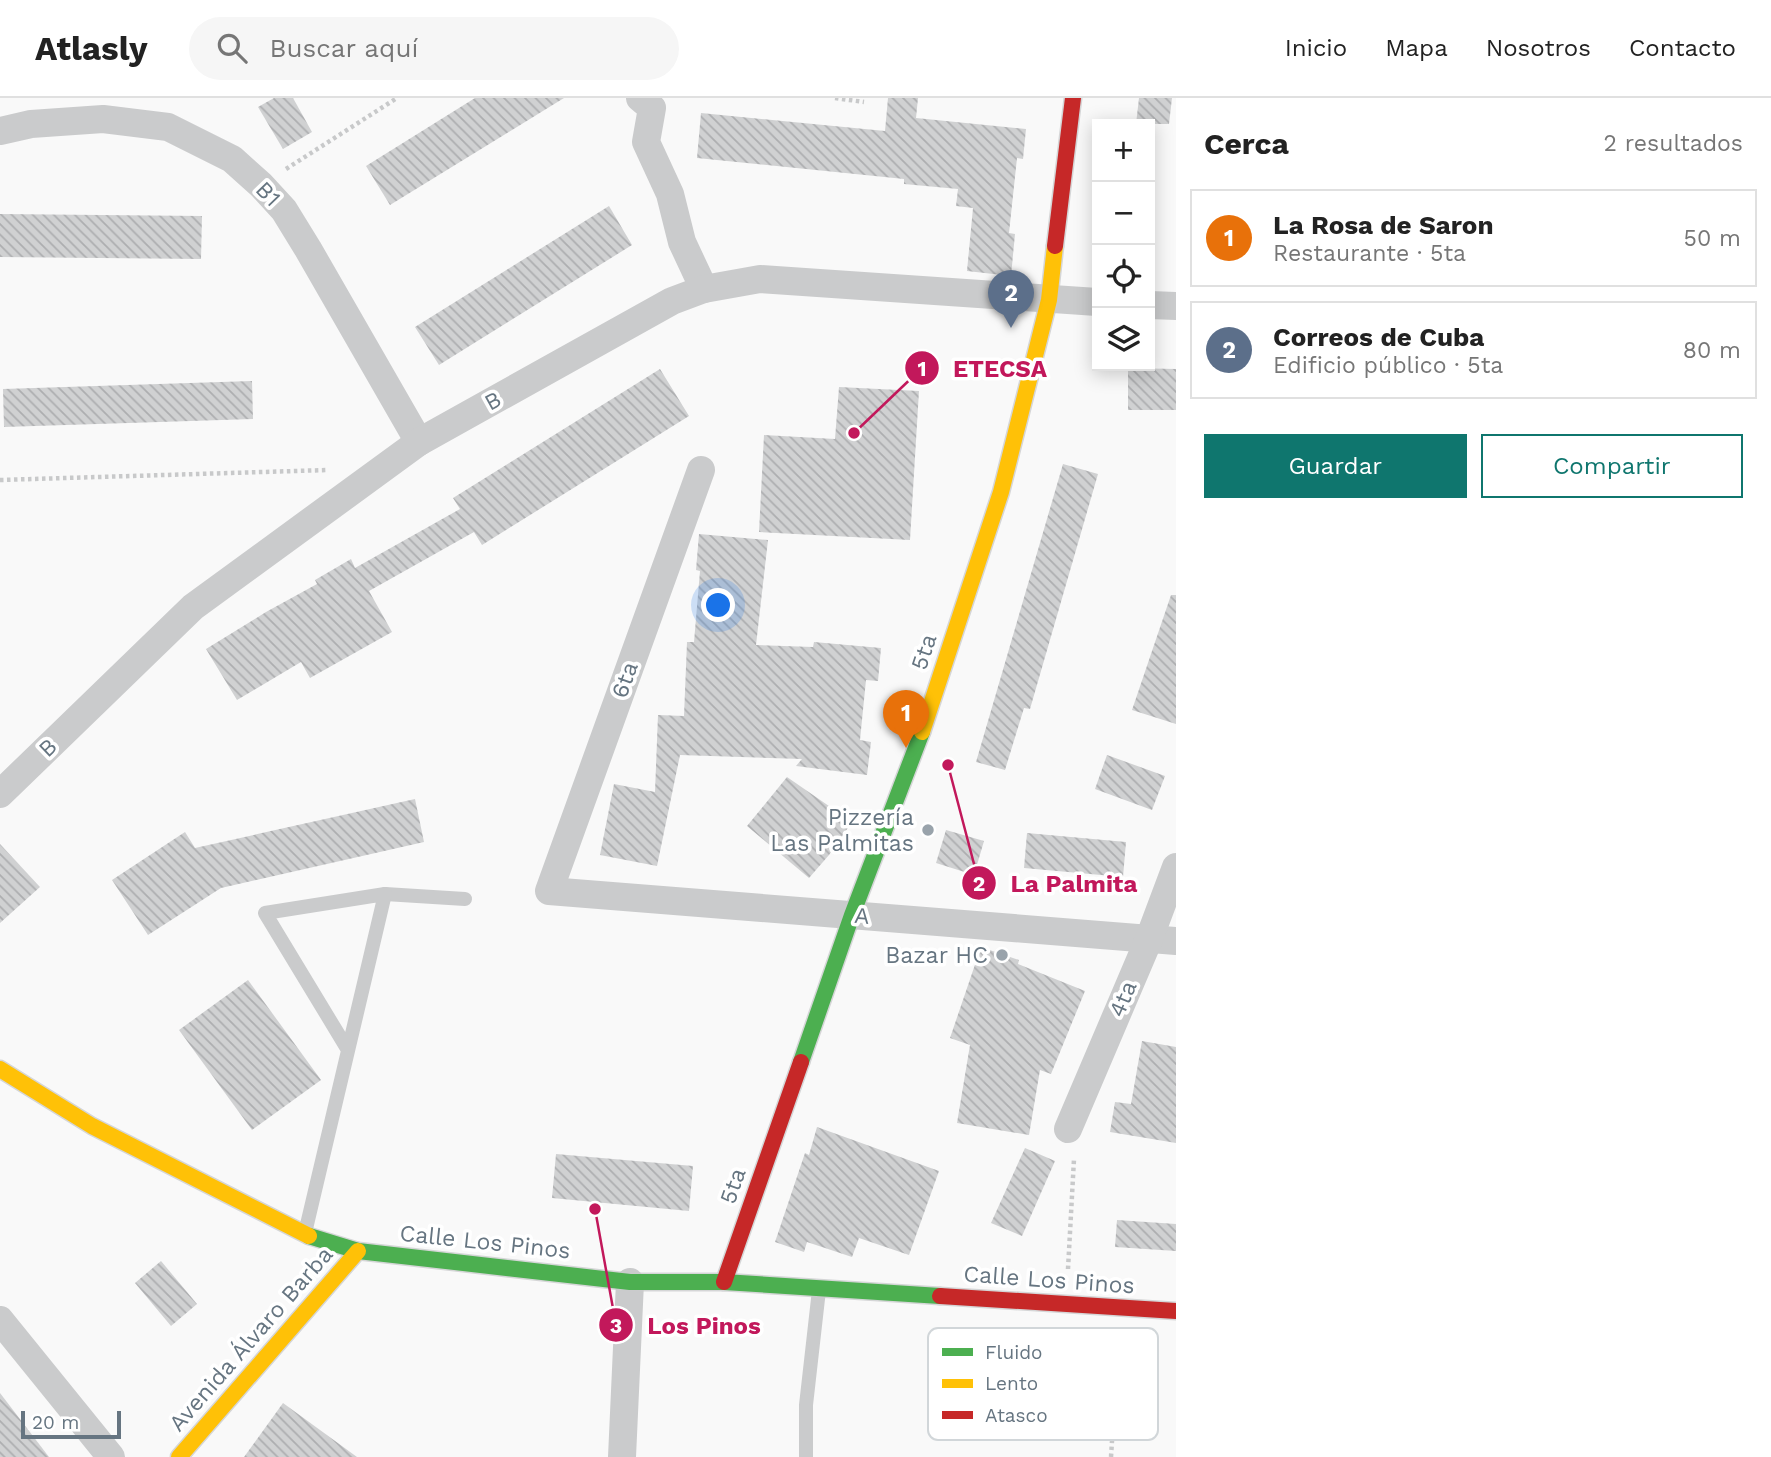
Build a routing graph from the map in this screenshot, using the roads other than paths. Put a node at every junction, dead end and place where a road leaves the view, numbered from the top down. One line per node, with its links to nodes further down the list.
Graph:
1 (1073, 98): 5 (street, 5ta)
2 (653, 101): 4 (street)
3 (0, 131): 9 (street, B1)
4 (704, 289): 5 (street, B); 9 (street, B)
5 (1049, 300): 6 (street, B); 16 (street, 5ta)
6 (1092, 302)
7 (1155, 305): 8 (street)
8 (1176, 306)
9 (419, 442): 11 (street, B)
10 (701, 470): 13 (street, 6ta)
11 (0, 794)
12 (1176, 867): 17 (street, 4ta)
13 (549, 891): 16 (street, A)
14 (385, 894): 15 (lane); 18 (lane); 18 (lane)
15 (465, 899)
16 (852, 915): 17 (street, A); 24 (street, 5ta)
17 (1162, 940): 20 (street, 4ta)
18 (348, 1050): 21 (lane)
19 (0, 1069): 21 (street, Calle Los Pinos)
20 (1072, 1119)
21 (305, 1235): 22 (street, Calle Los Pinos)
22 (358, 1251): 23 (street, Calle Los Pinos); 29 (street, Avenida Álvaro Barba)
23 (630, 1282): 24 (street, Calle Los Pinos); 30 (street)
24 (724, 1282): 25 (street, Calle Los Pinos)
25 (819, 1288): 26 (street, Calle Los Pinos); 31 (lane)
26 (1176, 1311)
27 (0, 1320): 28 (street)
28 (111, 1457)
29 (179, 1457)
30 (622, 1457)
31 (806, 1457)

